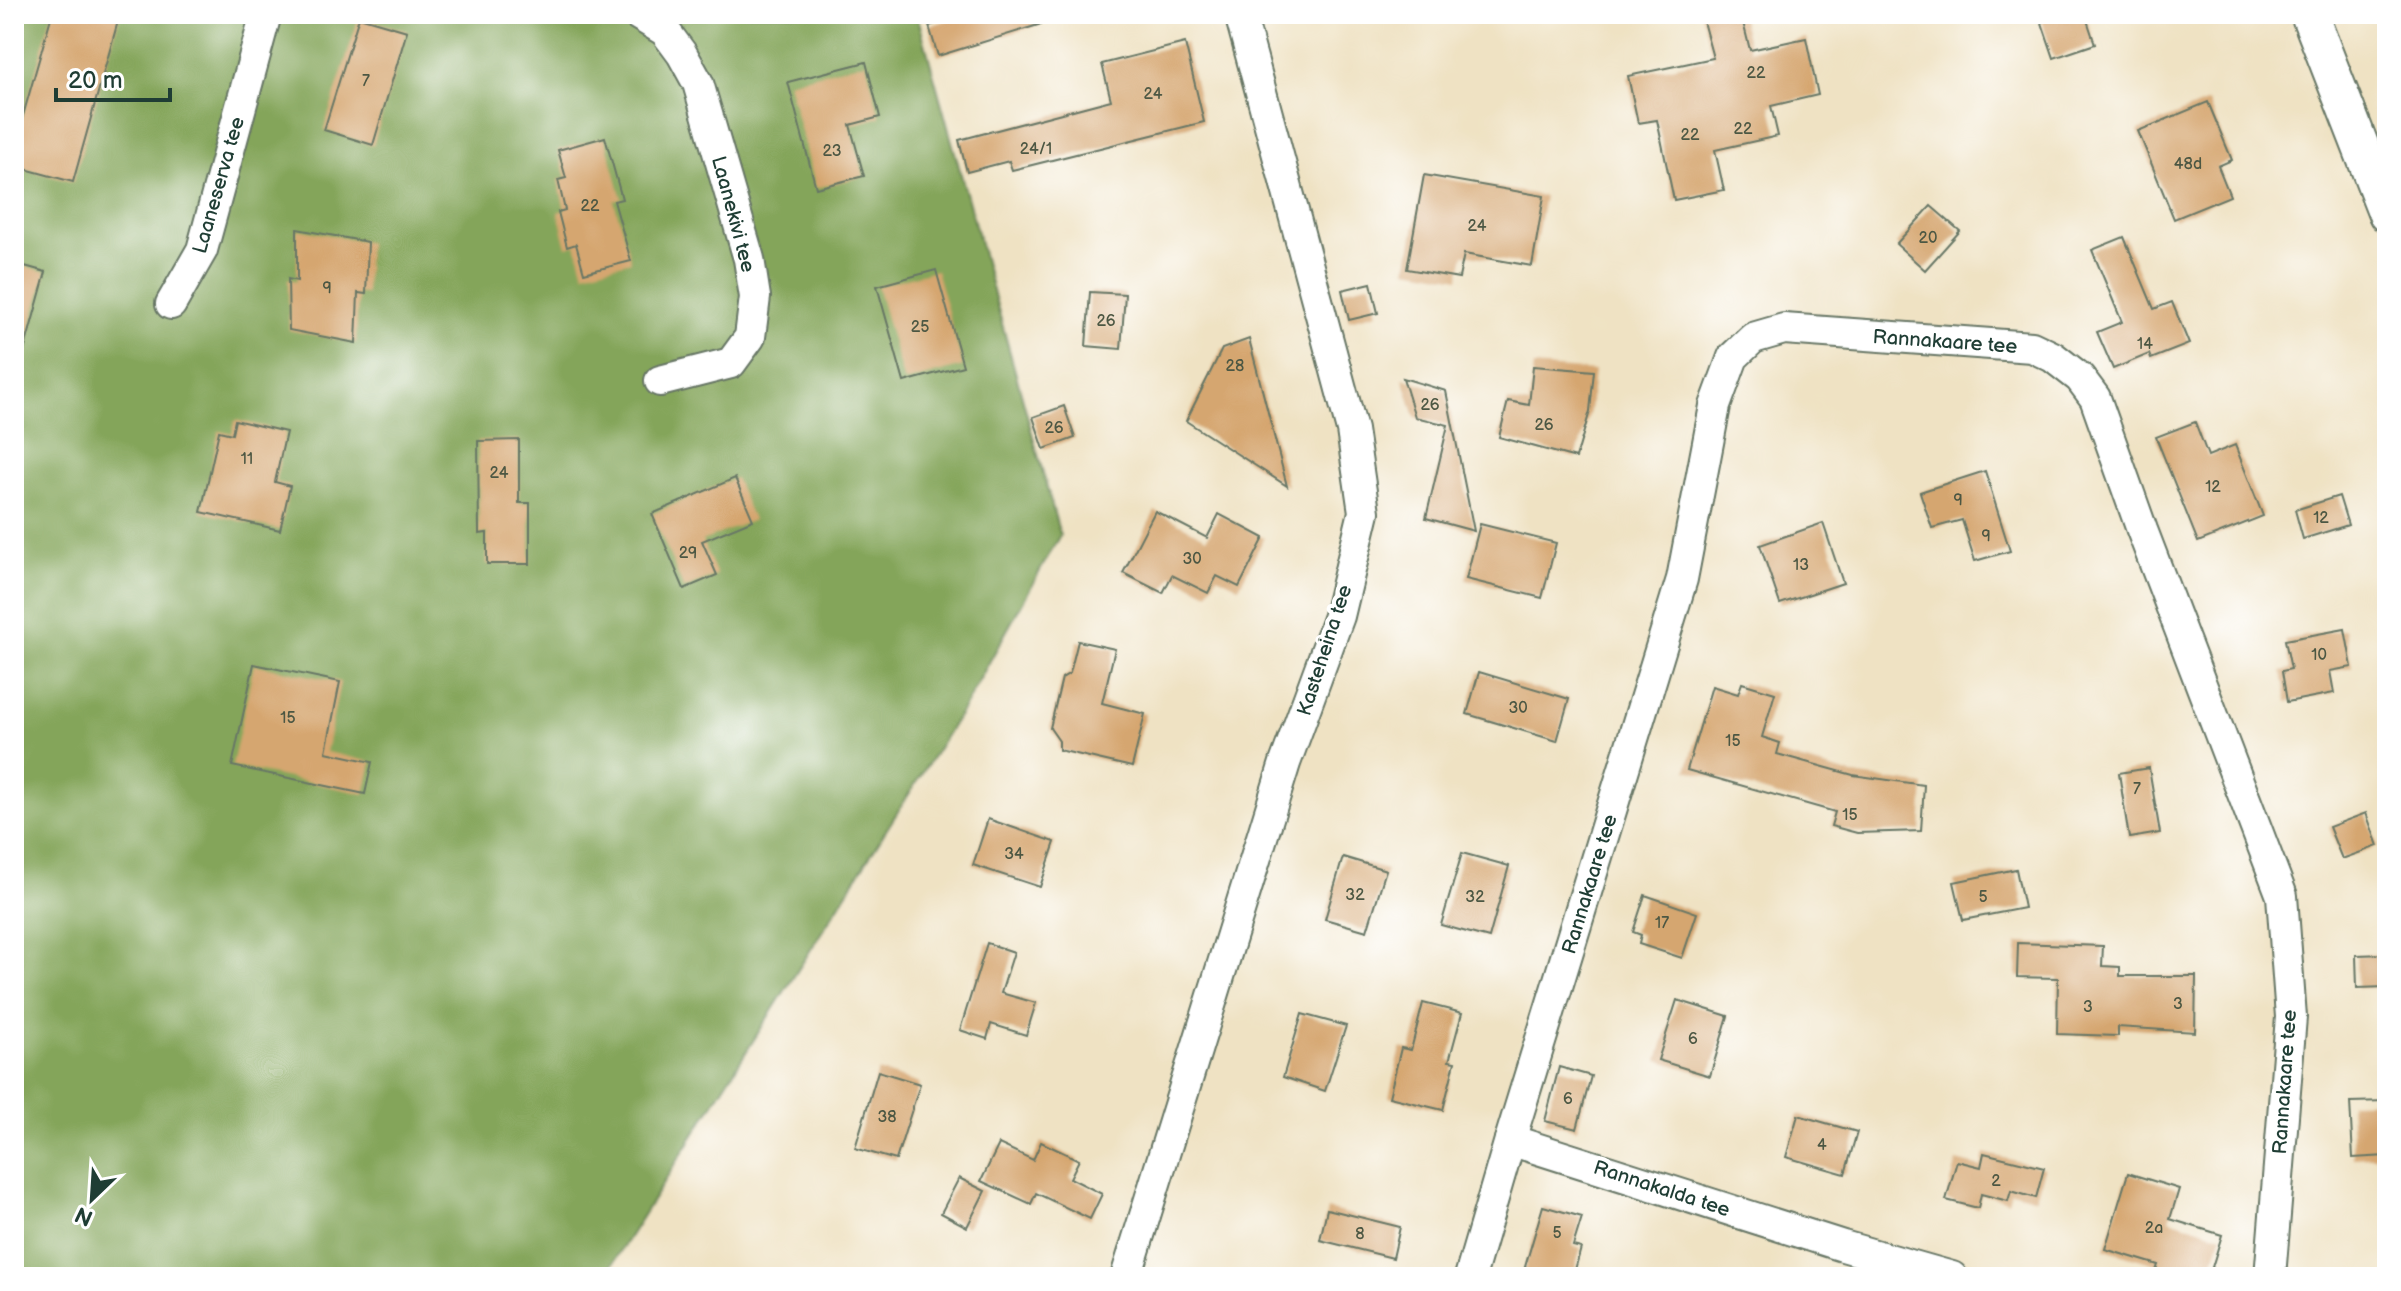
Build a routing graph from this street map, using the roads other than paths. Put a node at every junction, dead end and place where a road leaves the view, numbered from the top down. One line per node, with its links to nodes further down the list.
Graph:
1 (266, 14): 6 (street, Laaneserva tee)
2 (637, 14): 7 (street, Laanekivi tee)
3 (1240, 14): 9 (street, Kasteheina tee)
4 (2309, 14): 5 (street)
5 (2387, 214)
6 (171, 304)
7 (660, 381)
8 (1510, 1140): 10 (street); 11 (street, Rannakalda tee); 12 (street, Rannakaare tee)
9 (1126, 1277)
10 (1470, 1277)
11 (1952, 1277)
12 (2270, 1277)

